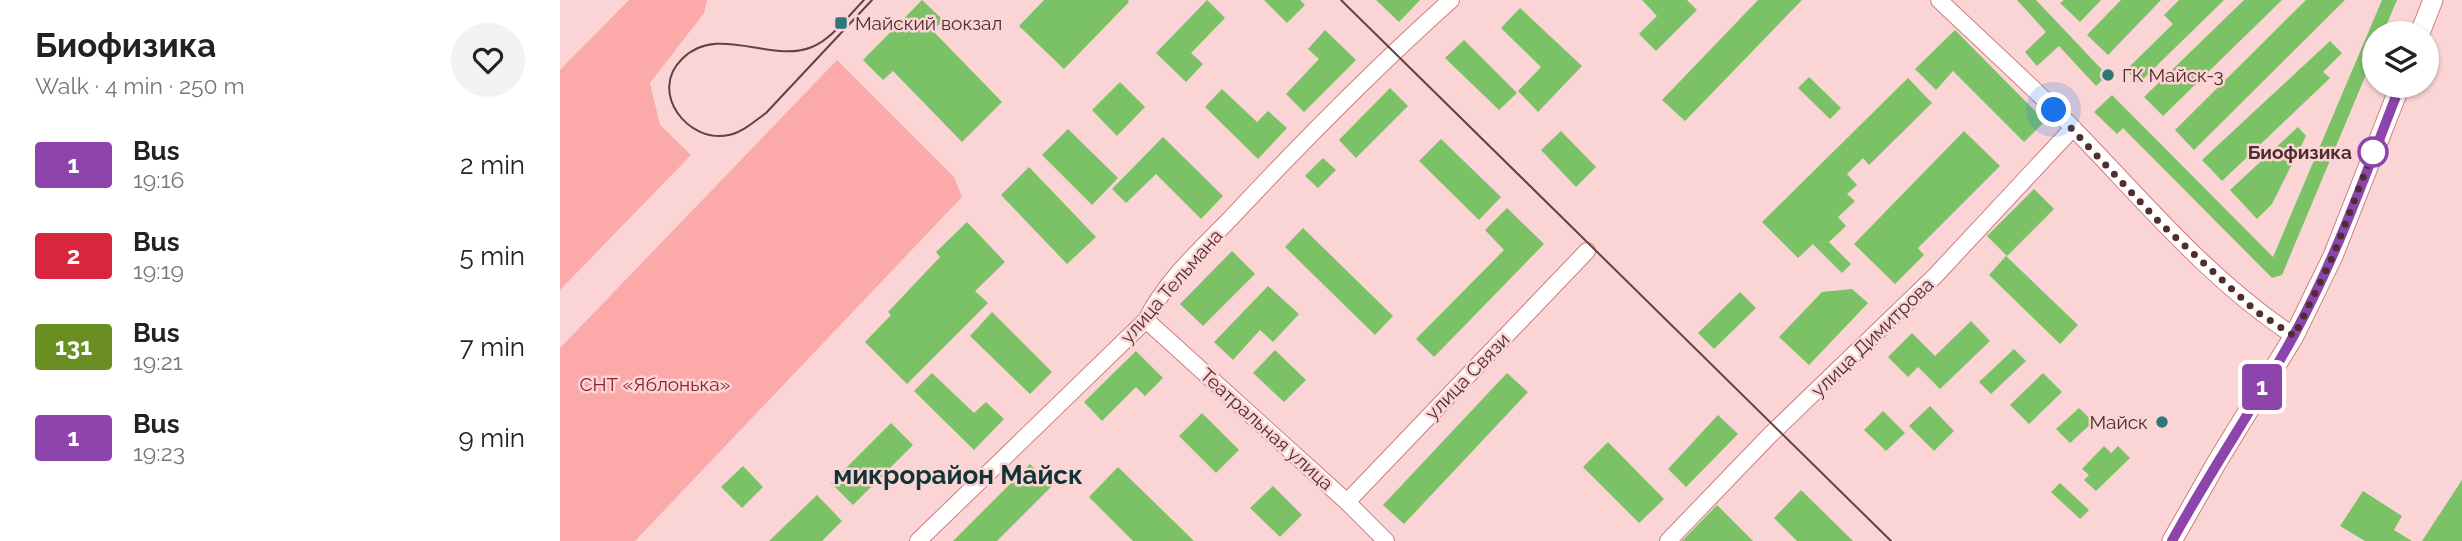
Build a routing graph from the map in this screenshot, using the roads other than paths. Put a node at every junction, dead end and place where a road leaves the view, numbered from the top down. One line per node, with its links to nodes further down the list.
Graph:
1 (1451, 0): 8 (street, улица Тельмана)
2 (1939, 0): 6 (street)
3 (2433, 0): 4 (street)
4 (2425, 21)
5 (2395, 98): 9 (street)
6 (2073, 128): 9 (street); 13 (street, улица Димитрова)
7 (1587, 251): 10 (street, улица Связи)
8 (1146, 320): 10 (street, Театральная улица); 11 (street, улица Тельмана)
9 (2294, 336): 14 (street)
10 (1347, 502): 12 (street, Театральная улица)
11 (918, 541)
12 (1386, 541)
13 (1668, 541)
14 (2172, 541)

